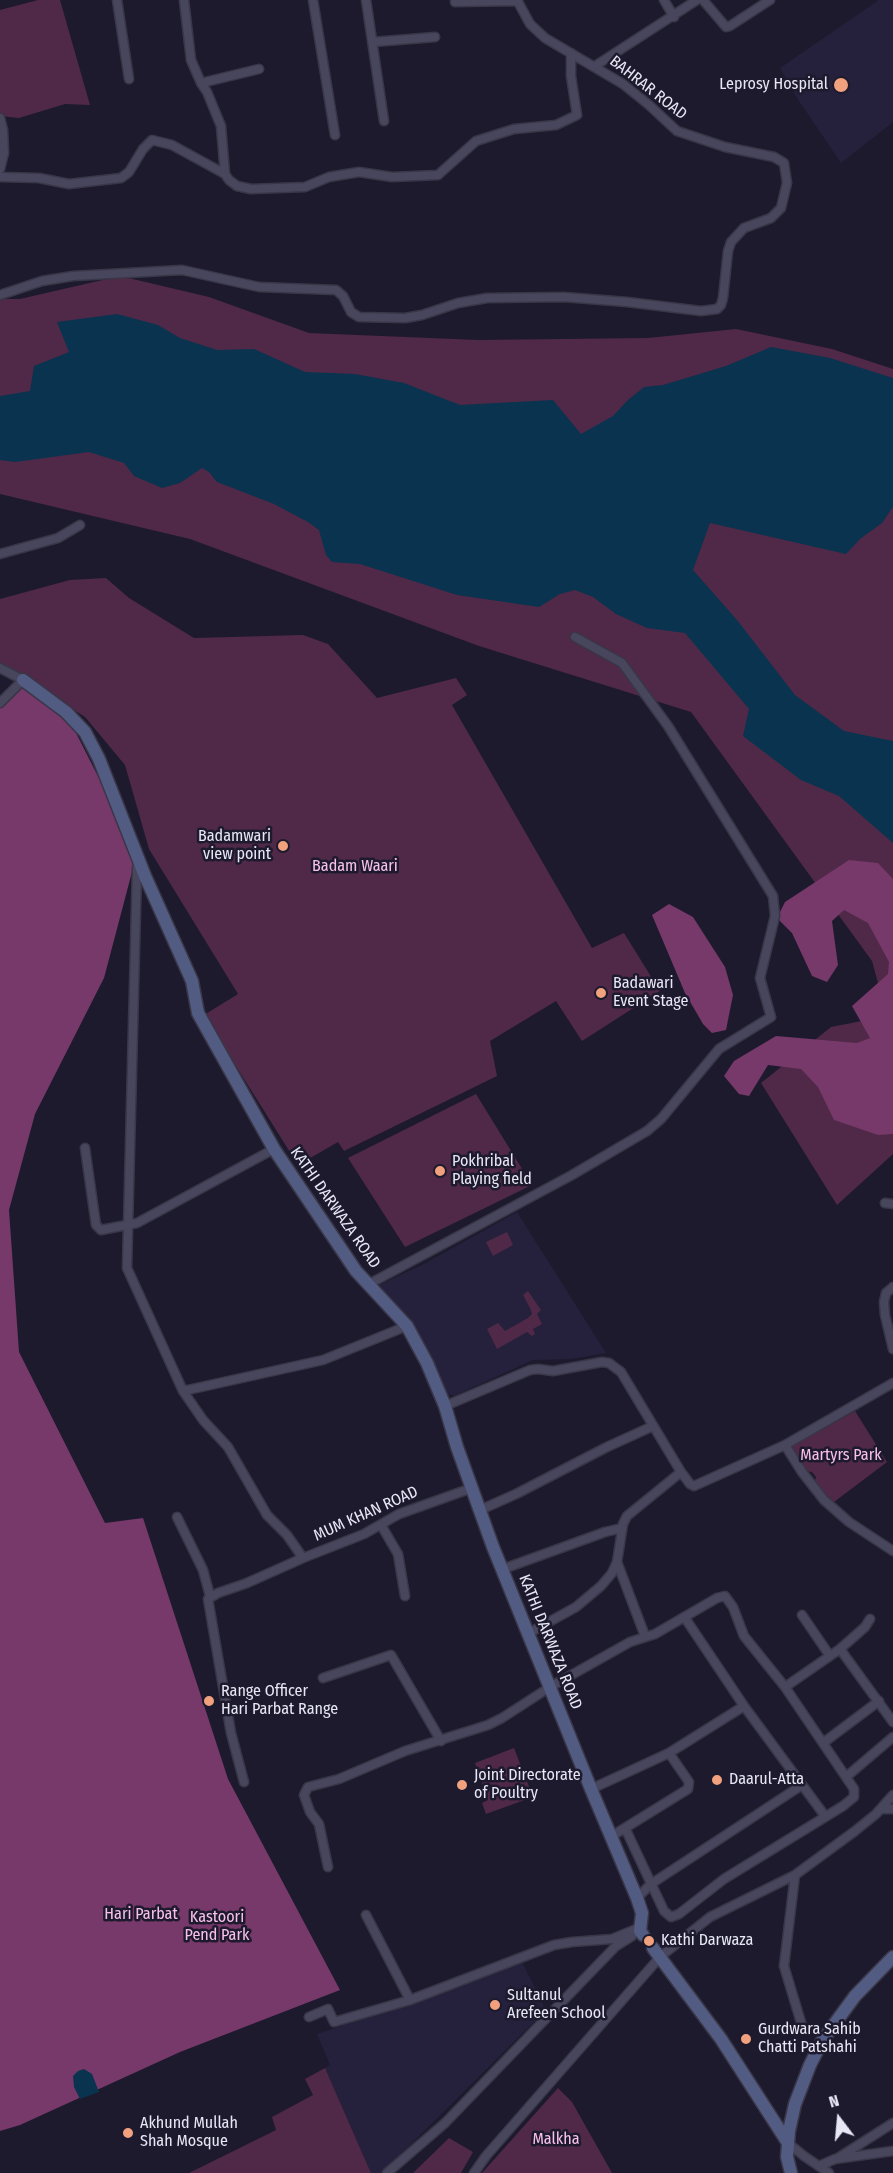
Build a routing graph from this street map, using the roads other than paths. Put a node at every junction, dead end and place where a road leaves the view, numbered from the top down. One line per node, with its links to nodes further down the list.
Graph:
1 (117, 0): 17 (street)
2 (184, 0): 18 (street)
3 (313, 0): 21 (street)
4 (366, 0): 13 (street)
5 (517, 0): 10 (street); 14 (street, BAHRAR ROAD)
6 (664, 0): 11 (street)
7 (697, 0): 11 (street)
8 (704, 0): 9 (street)
9 (771, 0)
10 (455, 2)
11 (674, 17): 15 (street)
12 (435, 37): 13 (street)
13 (373, 42): 20 (street)
14 (571, 53): 15 (street, BAHRAR ROAD); 23 (street)
15 (595, 66): 25 (street, BAHRAR ROAD)
16 (259, 69): 18 (street)
17 (129, 79)
18 (201, 83): 23 (street)
19 (0, 118): 22 (street)
20 (384, 121)
21 (335, 135)
22 (0, 169)
23 (225, 174): 24 (street)
24 (0, 177)
25 (0, 295)
26 (80, 525): 27 (street)
27 (0, 554)
28 (575, 637): 36 (street)
29 (0, 668): 30 (street, KATHI DARWAZA ROAD)
30 (23, 680): 31 (street); 34 (street, KATHI DARWAZA ROAD)
31 (0, 703)
32 (137, 868): 35 (street, MUM KHAN ROAD)
33 (85, 1148): 35 (street)
34 (274, 1149): 35 (street); 36 (street, KATHI DARWAZA ROAD)
35 (128, 1225): 41 (street, MUM KHAN ROAD)
36 (369, 1284): 38 (street, KATHI DARWAZA ROAD)
37 (893, 1287): 39 (street)
38 (407, 1326): 41 (street); 42 (street, KATHI DARWAZA ROAD)
39 (893, 1349)
40 (893, 1383): 44 (street)
41 (183, 1391): 52 (street, MUM KHAN ROAD)
42 (445, 1406): 43 (street); 46 (street, KATHI DARWAZA ROAD)
43 (652, 1426): 45 (street); 47 (street)
44 (785, 1445): 45 (street); 51 (street)
45 (681, 1472): 50 (street)
46 (472, 1488): 47 (street, KATHI DARWAZA ROAD); 49 (street, MUM KHAN ROAD)
47 (480, 1510): 54 (street, KATHI DARWAZA ROAD)
48 (177, 1517): 55 (street)
49 (381, 1526): 52 (street, MUM KHAN ROAD); 56 (street)
50 (622, 1528): 53 (street); 54 (street)
51 (893, 1551)
52 (303, 1558): 55 (street)
53 (617, 1562): 60 (street); 61 (street)
54 (502, 1569): 60 (street, KATHI DARWAZA ROAD)
55 (210, 1596): 75 (street)
56 (405, 1596)
57 (802, 1615): 63 (street)
58 (685, 1618): 61 (street); 66 (street); 68 (street)
59 (870, 1619): 62 (street)
60 (529, 1633): 65 (street, KATHI DARWAZA ROAD)
61 (645, 1636): 65 (street)
62 (840, 1649): 63 (street); 67 (street)
63 (830, 1656): 66 (street)
64 (323, 1678): 71 (street)
65 (550, 1687): 71 (street); 77 (street, KATHI DARWAZA ROAD)
66 (785, 1687): 72 (street)
67 (879, 1701): 69 (street); 72 (street)
68 (744, 1706): 73 (street); 76 (street)
69 (893, 1722)
70 (893, 1737): 74 (street)
71 (441, 1741): 84 (street)
72 (823, 1743): 74 (street)
73 (669, 1754): 77 (street); 82 (street)
74 (846, 1777): 81 (street)
75 (244, 1782)
76 (802, 1785): 81 (street); 86 (street)
77 (591, 1790): 83 (street, KATHI DARWAZA ROAD)
78 (893, 1795): 79 (street)
79 (881, 1809): 80 (street); 85 (street)
80 (893, 1809)
81 (825, 1816): 86 (street)
82 (625, 1828): 83 (street); 86 (street)
83 (612, 1836): 87 (street, KATHI DARWAZA ROAD)
84 (328, 1867)
85 (795, 1875): 90 (street); 94 (street)
86 (651, 1884): 87 (street)
87 (637, 1898): 89 (street, KATHI DARWAZA ROAD)
88 (366, 1915): 92 (street)
89 (641, 1931): 92 (street); 100 (street)
90 (656, 1953): 96 (street); 101 (street)
91 (893, 1957): 96 (street)
92 (410, 2000): 93 (street)
93 (309, 2017)
94 (803, 2029)
95 (893, 2123): 98 (street)
96 (788, 2143): 99 (street); 102 (street)
97 (893, 2151): 98 (street)
98 (836, 2159): 99 (street)
99 (819, 2166): 103 (street)
100 (387, 2173)
101 (474, 2173)
102 (791, 2173)
103 (829, 2173)

